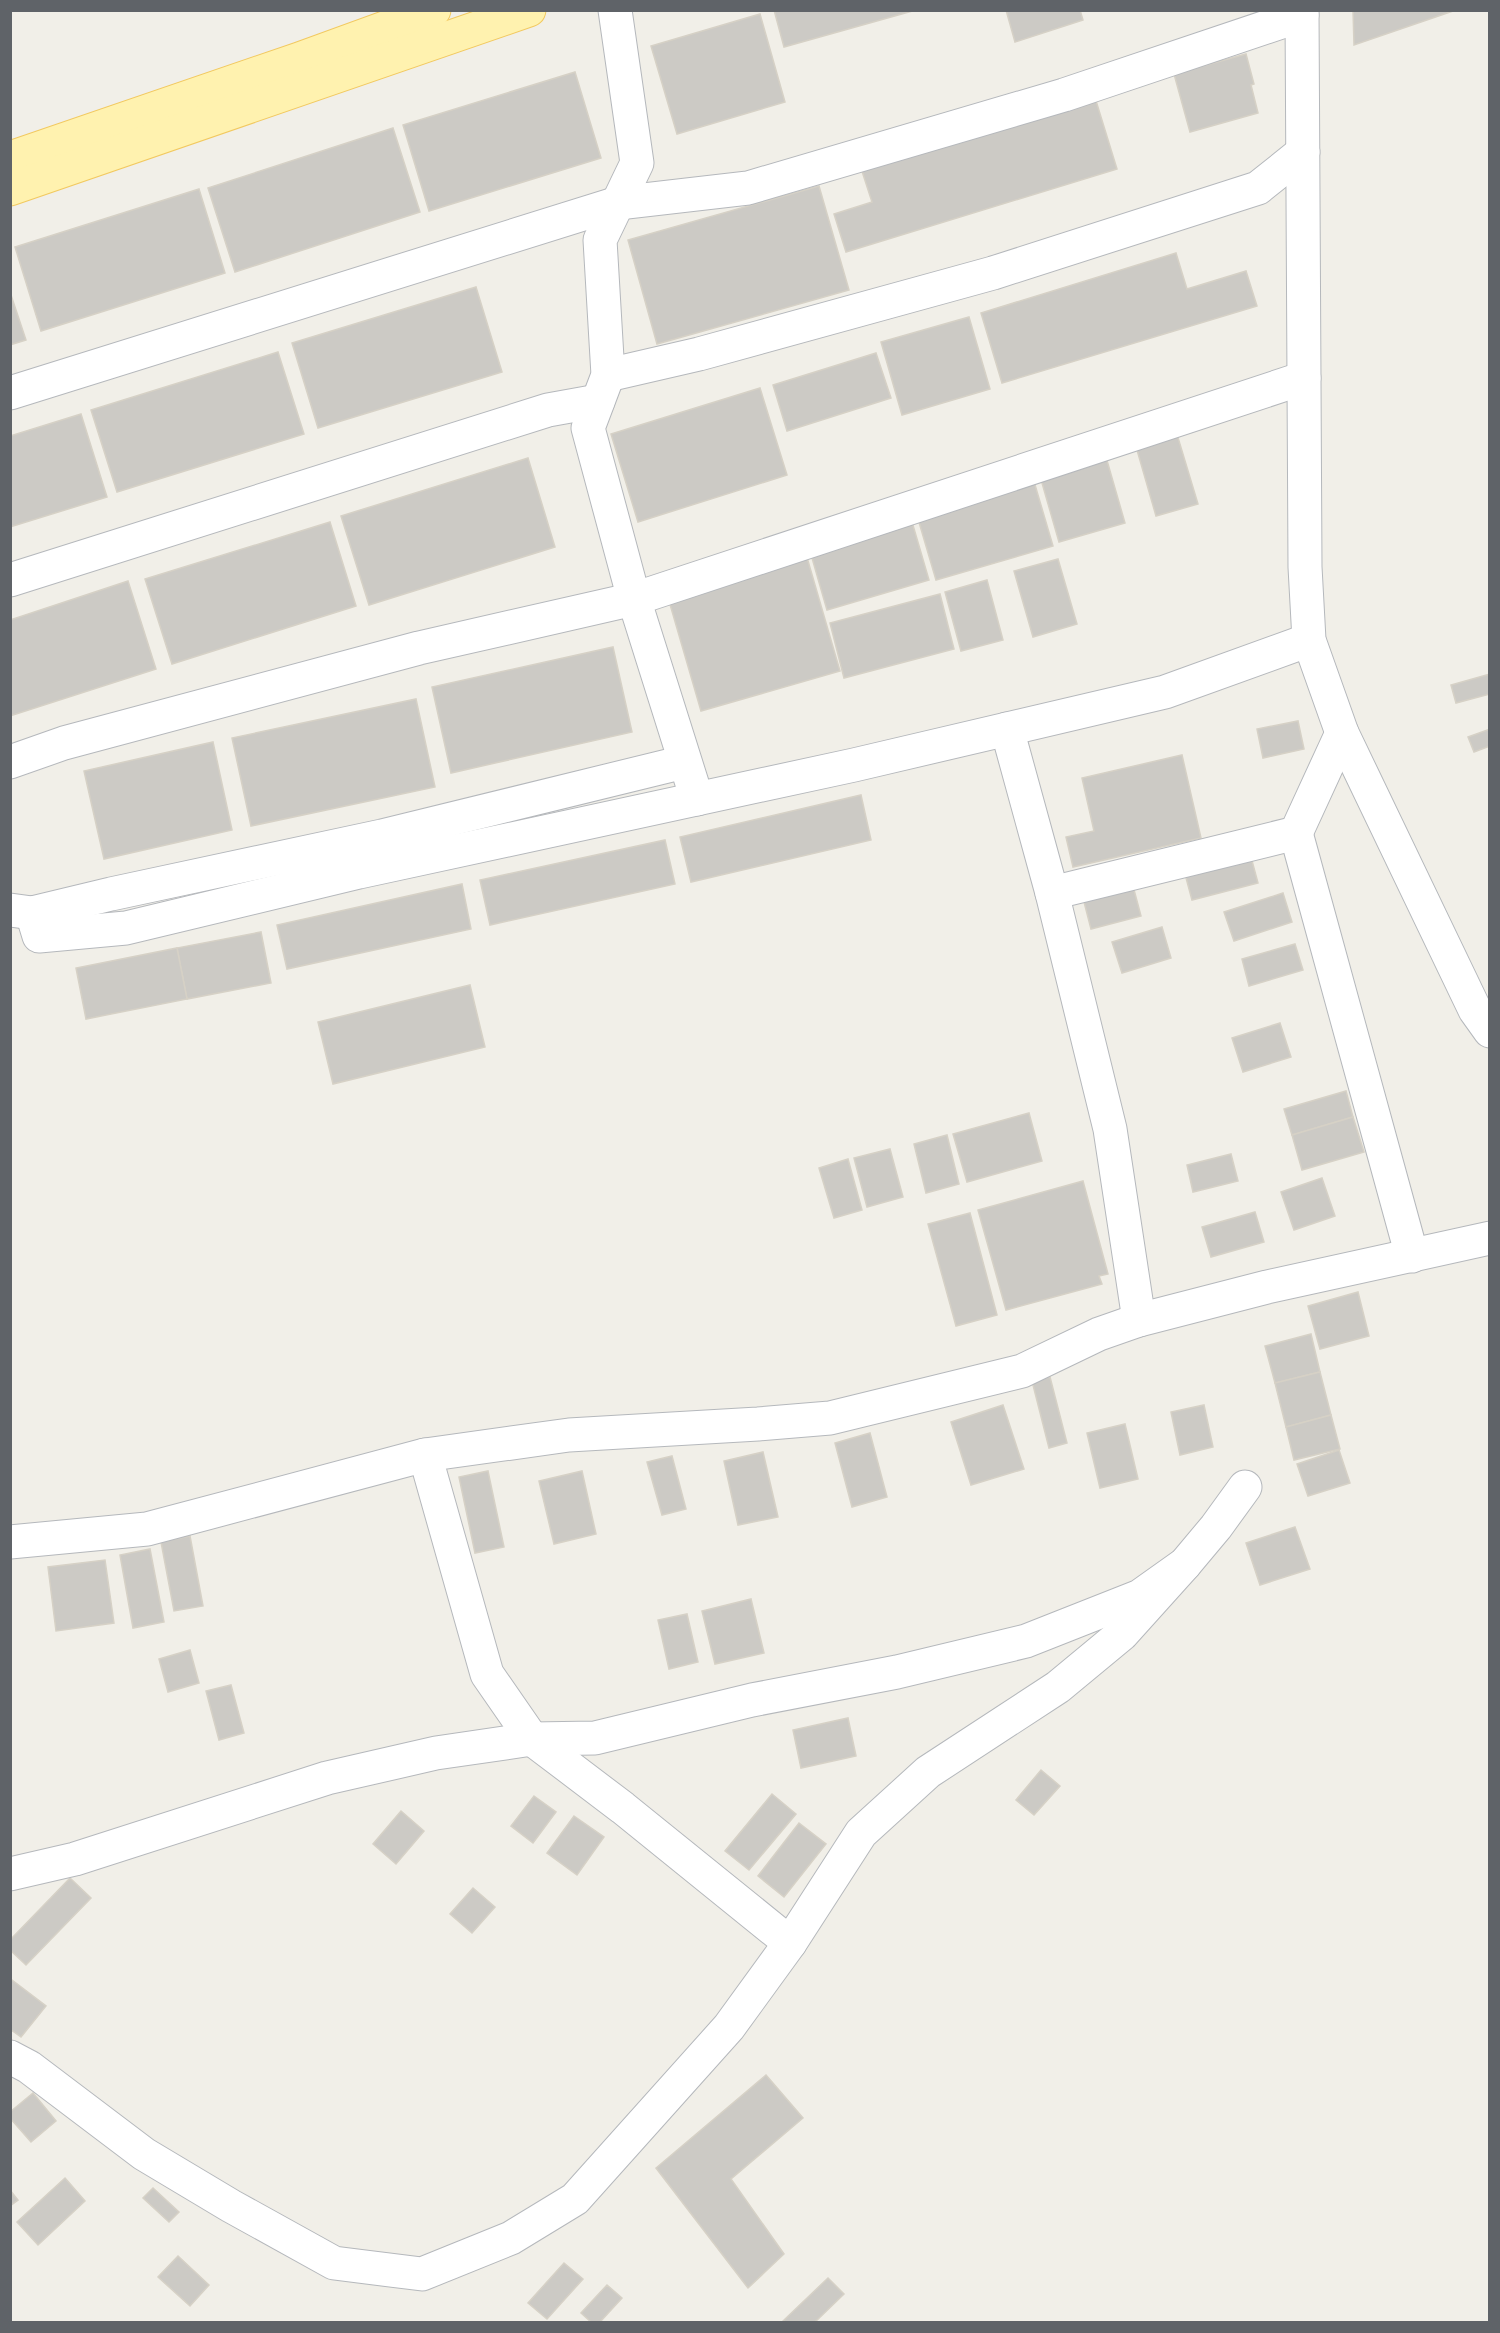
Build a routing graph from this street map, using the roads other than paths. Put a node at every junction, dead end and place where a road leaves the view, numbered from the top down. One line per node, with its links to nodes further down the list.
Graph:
1 (434, 10): 6 (main road)
2 (530, 10): 7 (main road)
3 (615, 10): 8 (street)
4 (1302, 13): 5 (street); 8 (street)
5 (1303, 153): 9 (street); 10 (street)
6 (10, 158)
7 (10, 189)
8 (618, 203): 10 (street); 11 (street)
9 (1304, 378): 13 (street); 14 (street)
10 (603, 388): 12 (street); 13 (street)
11 (10, 393)
12 (10, 580)
13 (634, 599): 17 (street); 18 (street)
14 (1309, 640): 15 (street); 16 (street)
15 (1007, 729): 19 (street); 21 (street)
16 (1342, 733): 20 (street); 23 (street)
17 (10, 762)
18 (684, 762): 19 (street); 22 (street)
19 (697, 799): 22 (street)
20 (1296, 833): 21 (street); 25 (street)
21 (1052, 893): 26 (street)
22 (21, 912)
23 (1490, 1031)
24 (1490, 1238): 25 (street)
25 (1412, 1256): 26 (street)
26 (1138, 1320): 27 (street)
27 (425, 1455): 29 (street); 31 (street)
28 (1245, 1487): 30 (street)
29 (10, 1542)
30 (1185, 1564): 31 (street); 33 (street)
31 (532, 1739): 32 (street); 33 (street)
32 (10, 1874)
33 (790, 1943): 34 (street)
34 (10, 2057)

